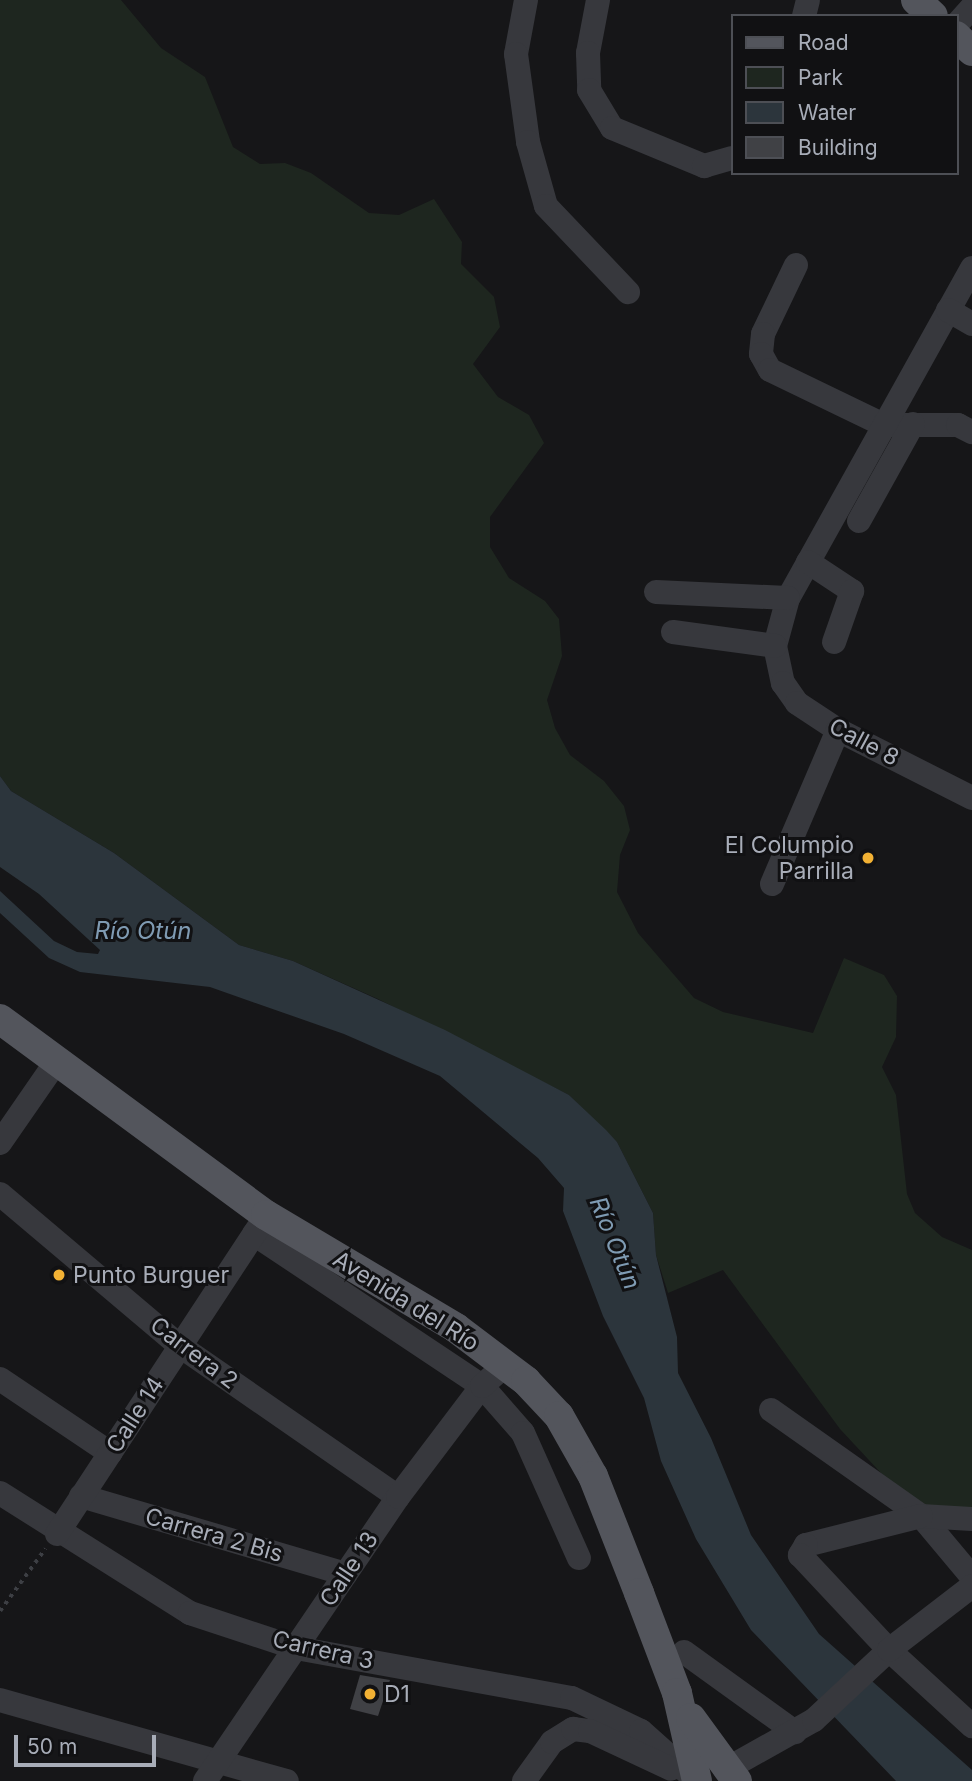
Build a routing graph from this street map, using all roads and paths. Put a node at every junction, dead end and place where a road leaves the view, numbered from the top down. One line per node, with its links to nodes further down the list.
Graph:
1 (526, 0): 12 (street)
2 (598, 0): 9 (street)
3 (916, 0): 5 (main road)
4 (972, 7): 6 (street)
5 (931, 14)
6 (958, 23)
7 (958, 38): 8 (main road)
8 (972, 51)
9 (730, 159)
10 (796, 265): 16 (street)
11 (969, 280): 13 (street)
12 (628, 292)
13 (948, 310): 14 (street); 16 (street)
14 (972, 324)
15 (913, 424): 16 (street); 17 (street); 18 (street)
16 (884, 425): 19 (street)
17 (972, 432)
18 (859, 522)
19 (808, 562): 21 (street); 23 (street)
20 (656, 592): 21 (street)
21 (788, 598): 24 (street)
22 (673, 632): 24 (street)
23 (834, 642)
24 (776, 656): 25 (street, Calle 8)
25 (838, 730): 26 (street, Calle 8); 27 (street)
26 (972, 798)
27 (772, 884)
28 (0, 1019): 29 (main road, Avenida del Río)
29 (56, 1062): 30 (street); 32 (main road, Avenida del Río)
30 (0, 1143)
31 (0, 1194): 33 (street, Carrera 2)
32 (260, 1225): 33 (street, Calle 14); 34 (main road, Avenida del Río); 36 (street)
33 (180, 1346): 38 (street, Calle 14); 41 (street, Carrera 2)
34 (505, 1365): 36 (street, Calle 13); 53 (main road, Avenida del Río)
35 (0, 1379): 38 (street)
36 (482, 1386): 41 (street, Calle 13); 45 (street)
37 (771, 1410): 42 (street)
38 (110, 1452): 40 (street, Calle 14)
39 (0, 1493): 44 (street, Carrera 3)
40 (81, 1496): 44 (street, Calle 14); 46 (street, Carrera 2 Bis)
41 (398, 1497): 46 (street, Calle 13)
42 (921, 1517): 43 (street); 47 (street); 52 (street)
43 (972, 1519)
44 (57, 1534): 49 (path); 50 (street, Carrera 3)
45 (579, 1558)
46 (346, 1574): 50 (street, Calle 13)
47 (972, 1577)
48 (972, 1586): 52 (street)
49 (0, 1611)
50 (296, 1648): 57 (street, Calle 13); 62 (street, Carrera 3)
51 (684, 1652): 55 (street)
52 (880, 1658): 55 (street); 56 (street)
53 (677, 1693): 58 (main road); 62 (main road)
54 (0, 1700): 57 (street)
55 (804, 1726): 58 (street)
56 (972, 1726)
57 (220, 1759): 59 (street, Calle 13); 60 (street)
58 (731, 1775)
59 (205, 1781)
60 (287, 1781)
61 (524, 1781): 62 (street)
62 (697, 1781)

